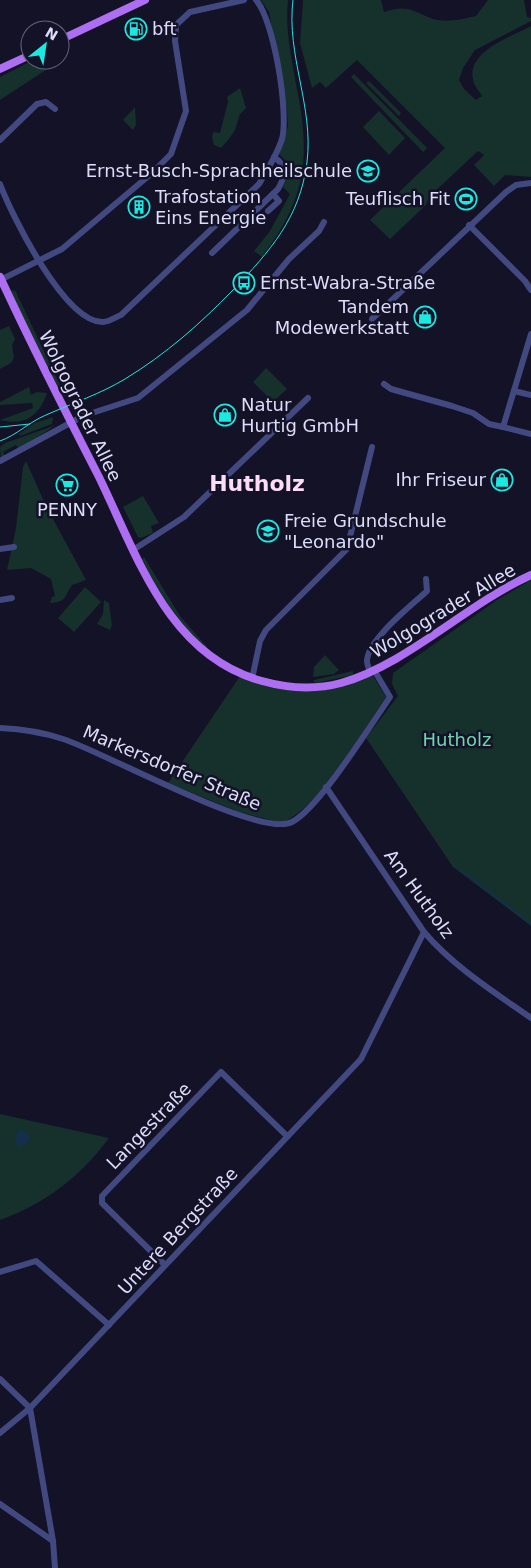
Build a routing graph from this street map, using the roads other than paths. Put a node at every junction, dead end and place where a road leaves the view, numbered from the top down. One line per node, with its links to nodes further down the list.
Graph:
1 (145, 0): 4 (main road)
2 (244, 0): 17 (street)
3 (256, 0): 9 (street)
4 (70, 35)
5 (20, 60): 6 (main road)
6 (0, 69)
7 (55, 109): 8 (street)
8 (0, 140)
9 (274, 157): 12 (street); 17 (street)
10 (531, 183): 15 (street)
11 (0, 184): 17 (street)
12 (273, 194): 13 (street); 16 (street)
13 (268, 211)
14 (324, 222): 26 (street)
15 (469, 226): 19 (street); 20 (street)
16 (212, 253)
17 (38, 261): 18 (street)
18 (0, 279): 26 (main road, Wolgograder Allee)
19 (531, 290)
20 (372, 319)
21 (531, 334): 23 (street)
22 (384, 384): 27 (street)
23 (514, 390): 24 (street); 27 (street)
24 (531, 395)
25 (308, 398): 33 (street)
26 (71, 423): 30 (street); 33 (main road, Wolgograder Allee)
27 (503, 428): 28 (street)
28 (531, 434)
29 (372, 446): 39 (street)
30 (0, 461)
31 (14, 548): 32 (street)
32 (0, 549)
33 (132, 550): 39 (main road, Wolgograder Allee)
34 (531, 576): 38 (main road, Wolgograder Allee)
35 (426, 579): 38 (street, Wolgograder Allee)
36 (12, 598): 37 (street)
37 (0, 600)
38 (372, 671): 39 (main road, Wolgograder Allee); 41 (street, Markersdorfer Straße)
39 (252, 679)
40 (0, 728): 41 (street, Markersdorfer Straße)
41 (326, 787): 42 (street, Am Hutholz)
42 (424, 932): 43 (street, Am Hutholz); 44 (street, Untere Bergstraße)
43 (531, 1018)
44 (287, 1136): 45 (street, Untere Bergstraße); 45 (street, Langestraße)
45 (165, 1265): 47 (street, Untere Bergstraße)
46 (0, 1272): 47 (street)
47 (109, 1325): 49 (street, Untere Bergstraße)
48 (0, 1379): 49 (street)
49 (30, 1408): 50 (street, Untere Bergstraße); 52 (street)
50 (0, 1433)
51 (0, 1504): 52 (street)
52 (53, 1540): 53 (street)
53 (55, 1568)

